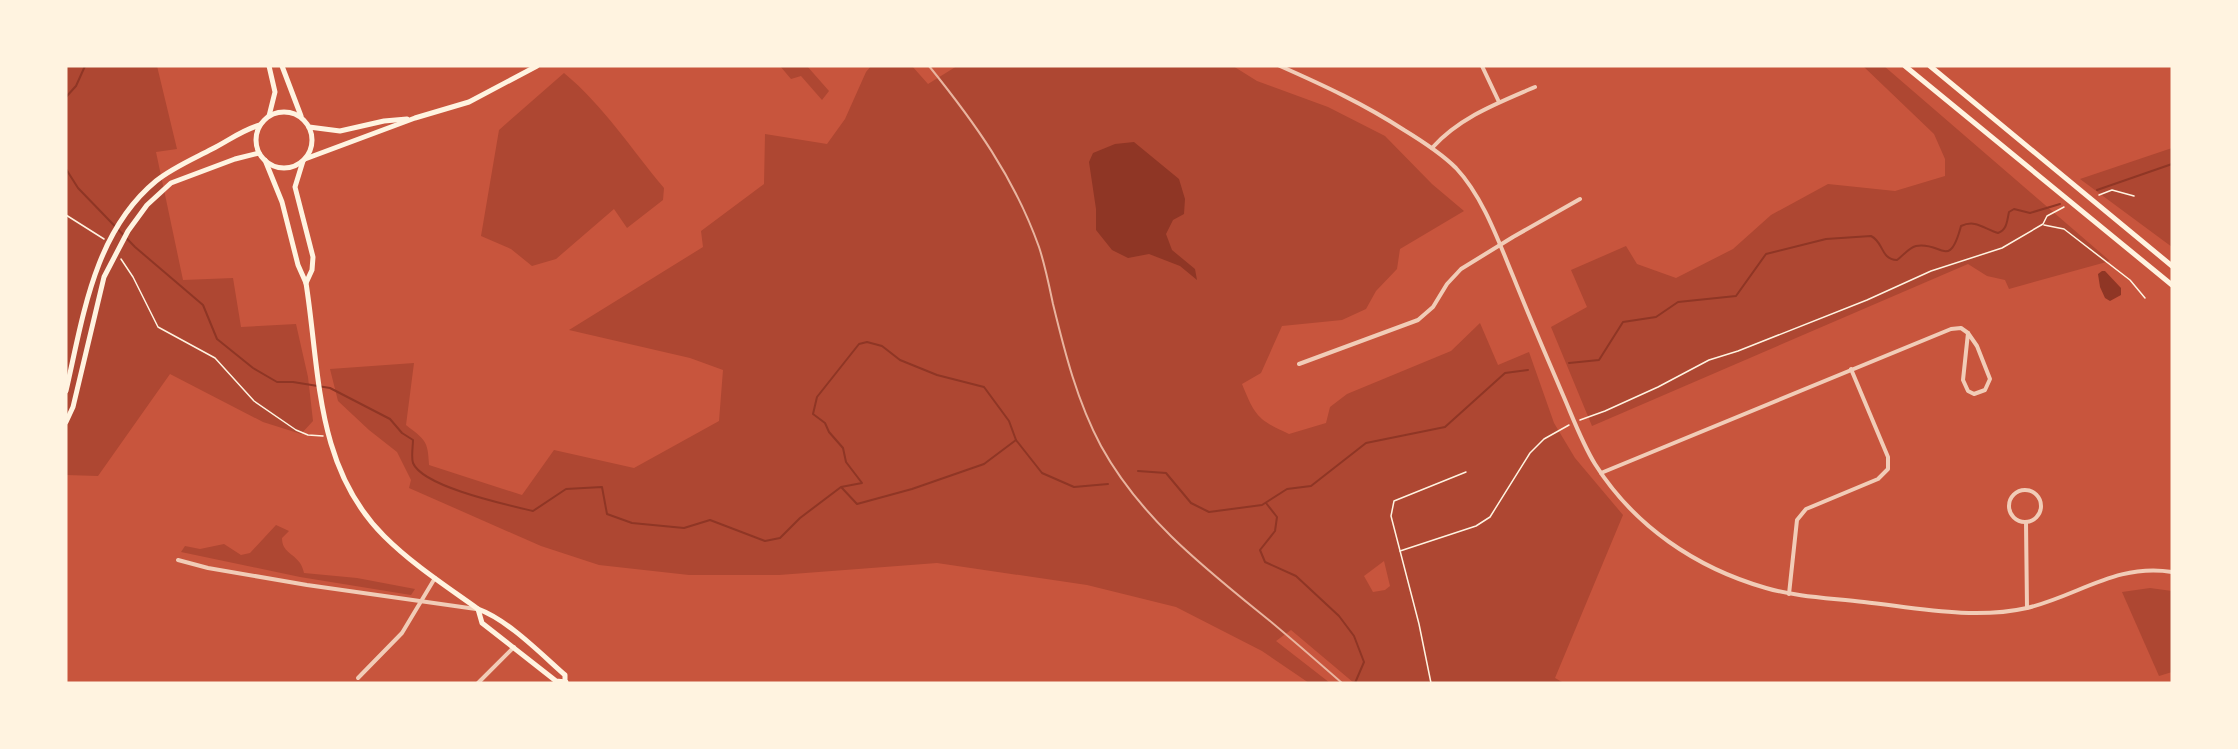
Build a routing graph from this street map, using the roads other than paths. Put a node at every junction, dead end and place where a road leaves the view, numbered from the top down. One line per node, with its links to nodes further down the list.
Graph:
1 (269, 66): 10 (main road)
2 (282, 66): 11 (main road)
3 (537, 66): 12 (main road)
4 (1280, 66): 15 (street)
5 (1482, 66): 9 (street)
6 (1905, 66): 23 (main road)
7 (1930, 66): 21 (main road)
8 (1535, 87): 9 (street)
9 (1498, 102): 15 (street)
10 (269, 116): 11 (main road); 13 (main road)
11 (302, 118): 14 (main road)
12 (415, 118): 14 (main road); 18 (main road)
13 (260, 125): 16 (main road); 27 (main road)
14 (309, 127): 18 (main road)
15 (1432, 148): 20 (street)
16 (260, 153): 17 (main road); 28 (main road)
17 (265, 160): 18 (main road); 22 (main road)
18 (304, 160): 22 (main road)
19 (1580, 200): 20 (street)
20 (1500, 246): 25 (street); 29 (street)
21 (2172, 266)
22 (306, 283): 33 (main road)
23 (2172, 285)
24 (1968, 333): 24 (street); 26 (street)
25 (1299, 364)
26 (1851, 369): 29 (street); 34 (street)
27 (66, 391)
28 (66, 422)
29 (1602, 473): 34 (street)
30 (2026, 522): 30 (street); 36 (street)
31 (178, 560): 35 (street)
32 (2172, 572): 36 (street)
33 (435, 578): 35 (street); 37 (main road)
34 (1789, 594): 36 (street)
35 (421, 602): 37 (street); 39 (street)
36 (2027, 608)
37 (478, 609): 38 (main road); 40 (main road)
38 (514, 646): 40 (main road); 41 (street)
39 (358, 678)
40 (566, 682)
41 (478, 683)

